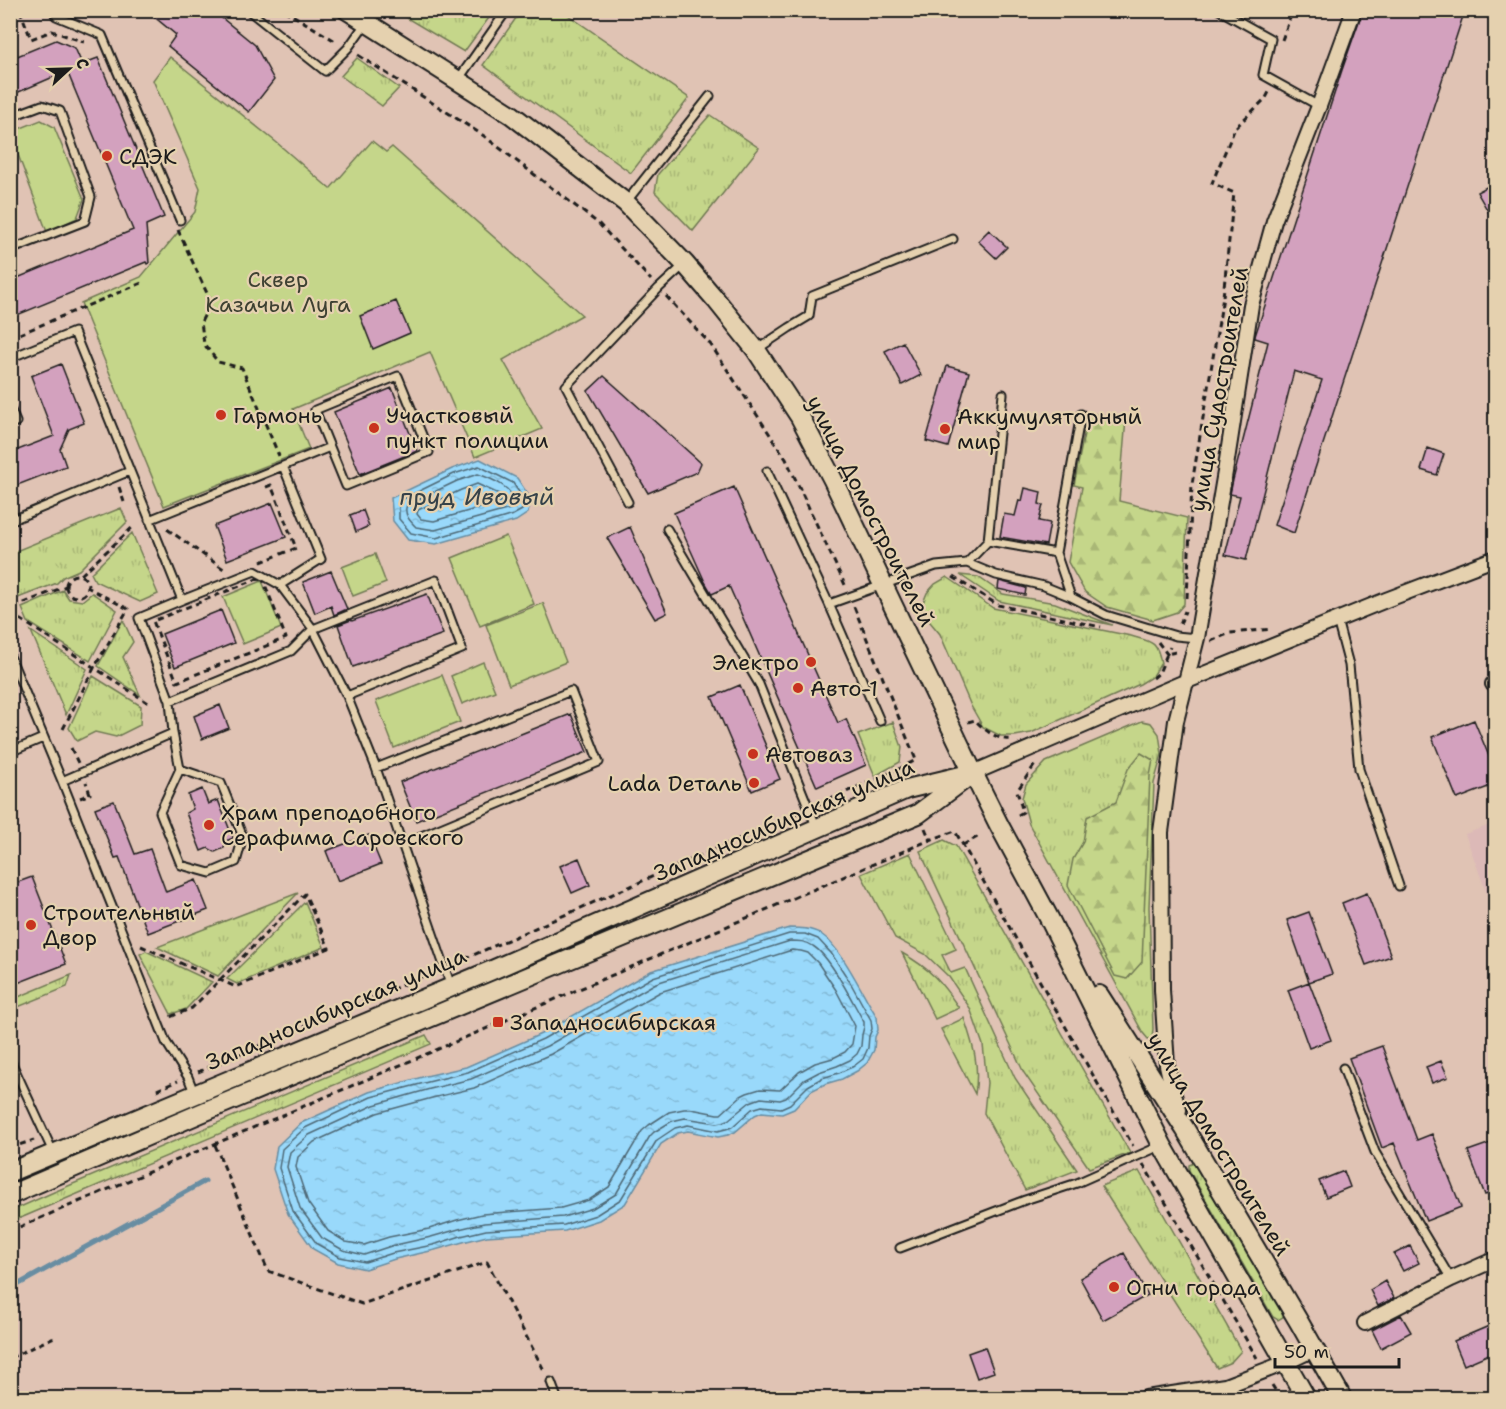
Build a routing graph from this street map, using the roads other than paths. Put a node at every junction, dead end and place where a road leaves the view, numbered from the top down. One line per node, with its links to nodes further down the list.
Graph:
1 (53, 10): 13 (lane)
2 (249, 10): 7 (lane)
3 (507, 10): 8 (lane)
4 (1220, 10): 10 (lane)
5 (1354, 10): 10 (street, улица Судостроителей)
6 (349, 11): 7 (main road, улица Домостроителей)
7 (366, 22): 8 (main road, улица Домостроителей)
8 (458, 80): 12 (main road, улица Домостроителей)
9 (710, 96): 12 (lane)
10 (1319, 106): 42 (street, улица Судостроителей)
11 (10, 117): 15 (lane)
12 (626, 203): 16 (main road, улица Домостроителей)
13 (178, 223)
14 (953, 239): 17 (lane)
15 (10, 250)
16 (685, 264): 17 (main road, улица Домостроителей); 27 (lane)
17 (756, 350): 35 (main road, улица Домостроителей)
18 (10, 358): 25 (lane)
19 (1003, 393): 31 (lane)
20 (10, 408): 22 (lane)
21 (1081, 414): 32 (lane)
22 (10, 424)
23 (330, 447): 23 (lane); 24 (lane)
24 (283, 466): 29 (lane); 36 (lane)
25 (130, 471): 28 (lane); 29 (lane)
26 (766, 471): 39 (lane)
27 (628, 501)
28 (10, 520)
29 (149, 520): 38 (lane)
30 (668, 529): 55 (lane)
31 (988, 541): 32 (lane); 34 (lane)
32 (1056, 553): 37 (lane)
33 (1496, 558): 40 (street)
34 (967, 563): 35 (lane); 37 (lane)
35 (884, 584): 39 (lane); 53 (main road, улица Домостроителей)
36 (280, 585): 38 (lane); 41 (lane)
37 (1071, 597): 42 (lane)
38 (182, 600): 46 (lane)
39 (829, 604): 47 (lane)
40 (1337, 620): 44 (street); 57 (lane)
41 (314, 629): 45 (lane); 45 (lane); 46 (lane)
42 (1197, 638): 44 (street, улица Судостроителей)
43 (10, 656): 49 (lane)
44 (1187, 681): 53 (street); 63 (street, улица Судостроителей)
45 (347, 696): 51 (lane)
46 (170, 701): 48 (lane)
47 (880, 721)
48 (173, 733): 52 (lane); 54 (lane)
49 (43, 738): 50 (lane); 54 (lane)
50 (10, 752)
51 (376, 768): 56 (lane); 56 (lane)
52 (180, 769): 52 (lane)
53 (973, 773): 55 (main road, Западносибирская улица); 58 (main road, улица Домостроителей); 67 (main road, Западносибирская улица)
54 (62, 781): 62 (lane)
55 (817, 829): 59 (main road, Западносибирская улица)
56 (402, 844): 59 (lane)
57 (1399, 886)
58 (1049, 918): 63 (main road, улица Домостроителей); 64 (main road, улица Домостроителей)
59 (451, 986): 62 (main road, Западносибирская улица)
60 (10, 1059): 65 (lane)
61 (1343, 1068): 70 (lane)
62 (195, 1095): 65 (main road, Западносибирская улица)
63 (1185, 1129): 72 (main road, улица Домостроителей)
64 (1162, 1145): 68 (lane); 73 (main road, улица Домостроителей)
65 (54, 1154): 66 (main road, Западносибирская улица)
66 (10, 1172)
67 (10, 1195)
68 (900, 1248)
69 (1496, 1259): 70 (street)
70 (1450, 1279): 71 (street)
71 (1365, 1323)
72 (1314, 1349): 73 (street); 78 (main road, улица Домостроителей)
73 (1285, 1363): 76 (street); 77 (main road, улица Домостроителей)
74 (551, 1382): 75 (lane)
75 (557, 1398)
76 (1146, 1398)
77 (1306, 1398)
78 (1342, 1398)

